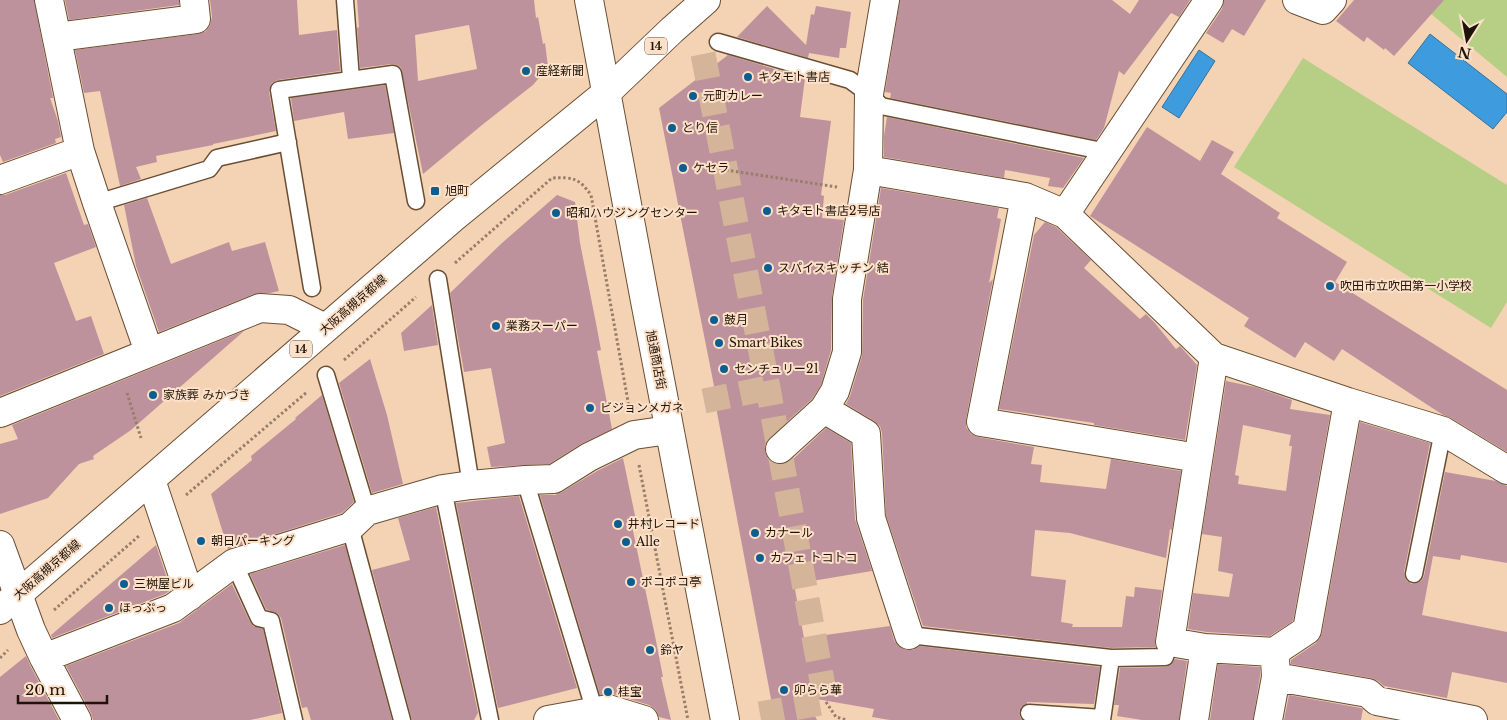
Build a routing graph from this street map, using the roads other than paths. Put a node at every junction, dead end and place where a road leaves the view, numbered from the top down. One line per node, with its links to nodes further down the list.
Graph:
1 (49, 0): 10 (street)
2 (194, 0): 10 (street)
3 (346, 0): 12 (lane)
4 (589, 0): 13 (street, 旭通商店街)
5 (706, 0): 13 (street, 大阪高槻京都線 / 14)
6 (885, 0): 14 (street)
7 (1209, 0): 17 (street)
8 (1297, 0): 9 (street)
9 (1332, 0)
10 (56, 37): 16 (street)
11 (718, 42): 14 (lane)
12 (351, 79): 15 (lane); 21 (lane)
13 (606, 93): 26 (street, 大阪高槻京都線 / 14); 33 (street, 旭通商店街)
14 (869, 94): 17 (lane); 19 (street)
15 (288, 142): 22 (lane); 25 (lane)
16 (80, 151): 18 (street); 22 (street)
17 (1107, 152): 23 (street)
18 (0, 180)
19 (866, 180): 20 (street); 31 (street)
20 (1025, 197): 23 (street); 36 (street)
21 (416, 201)
22 (97, 204): 27 (street)
23 (1065, 214): 28 (street)
24 (438, 279): 40 (lane)
25 (312, 288)
26 (325, 328): 27 (street); 38 (street, 大阪高槻京都線 / 14)
27 (149, 352): 32 (street)
28 (1214, 357): 30 (street); 36 (street)
29 (326, 375): 42 (lane)
30 (1348, 402): 34 (street); 53 (street)
31 (824, 410): 35 (street); 48 (street)
32 (0, 413)
33 (669, 430): 39 (street); 64 (street, 旭通商店街)
34 (1443, 431): 37 (street); 45 (lane)
35 (780, 449)
36 (1198, 458): 49 (street)
37 (1507, 470)
38 (151, 480): 46 (street); 47 (street, 大阪高槻京都線 / 14)
39 (525, 480): 40 (street); 55 (lane)
40 (471, 484): 41 (street)
41 (442, 489): 42 (street); 61 (lane)
42 (358, 519): 44 (street); 60 (lane)
43 (0, 545): 47 (street)
44 (234, 563): 46 (street); 59 (lane)
45 (1414, 574)
46 (190, 596): 51 (street)
47 (9, 603): 51 (street)
48 (909, 635): 52 (lane)
49 (1170, 642): 50 (street); 52 (lane)
50 (1205, 648): 53 (street); 65 (street)
51 (44, 658): 58 (street)
52 (1111, 658): 57 (lane)
53 (1275, 665): 54 (street); 66 (street)
54 (1375, 711): 67 (street)
55 (595, 712): 62 (street); 63 (street)
56 (1029, 712): 57 (lane)
57 (1102, 719)
58 (77, 720)
59 (294, 720)
60 (402, 720)
61 (490, 720)
62 (548, 720)
63 (644, 720)
64 (725, 720)
65 (1194, 720)
66 (1268, 720)
67 (1473, 720)

